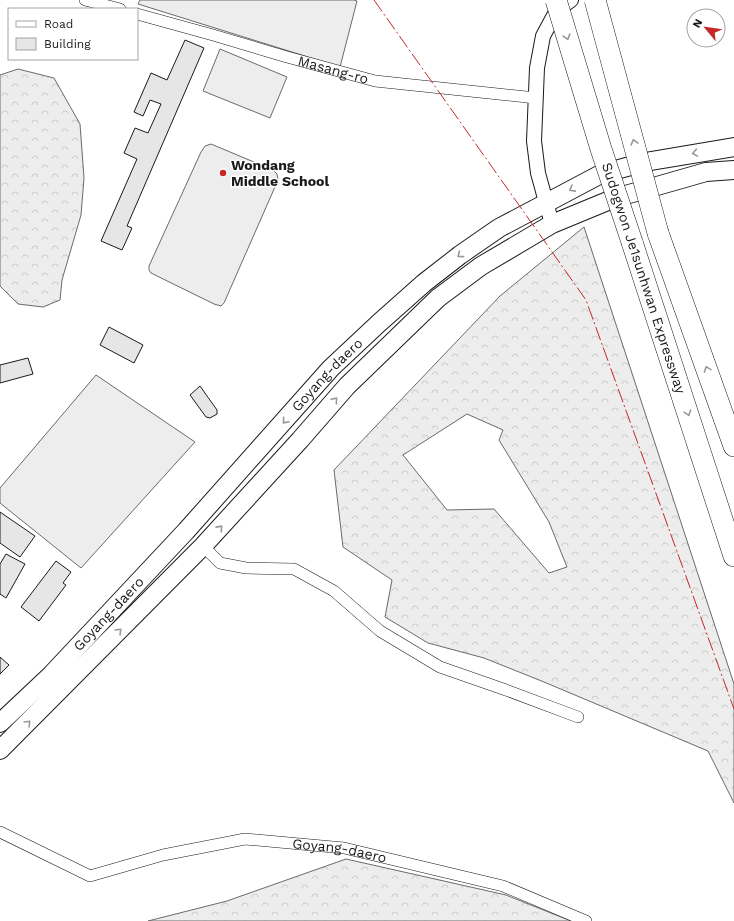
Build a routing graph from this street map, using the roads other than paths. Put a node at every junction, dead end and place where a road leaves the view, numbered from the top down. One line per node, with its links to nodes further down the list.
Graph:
1 (85, 0): 5 (street)
2 (556, 0): 14 (highway, Sudogwon Je1sunhwan Expressway, one-way to 14, bridge)
3 (571, 0): 7 (street)
4 (595, 0): 12 (highway, Sudogwon Je1sunhwan Expressway, one-way to 4, bridge)
5 (116, 8)
6 (138, 14): 7 (street, Masang-ro)
7 (536, 98): 10 (street)
8 (734, 147): 10 (main road, Goyang-daero, one-way to 10)
9 (734, 170): 11 (main road, Goyang-daero)
10 (546, 202): 11 (street); 16 (main road, Goyang-daero, one-way to 16)
11 (552, 224): 13 (main road, Goyang-daero, one-way to 11)
12 (734, 446)
13 (203, 546): 15 (street); 17 (main road, Goyang-daero, one-way to 13)
14 (734, 556)
15 (578, 717)
16 (0, 723)
17 (0, 750)
18 (0, 832): 19 (street, Goyang-daero)
19 (586, 921)

